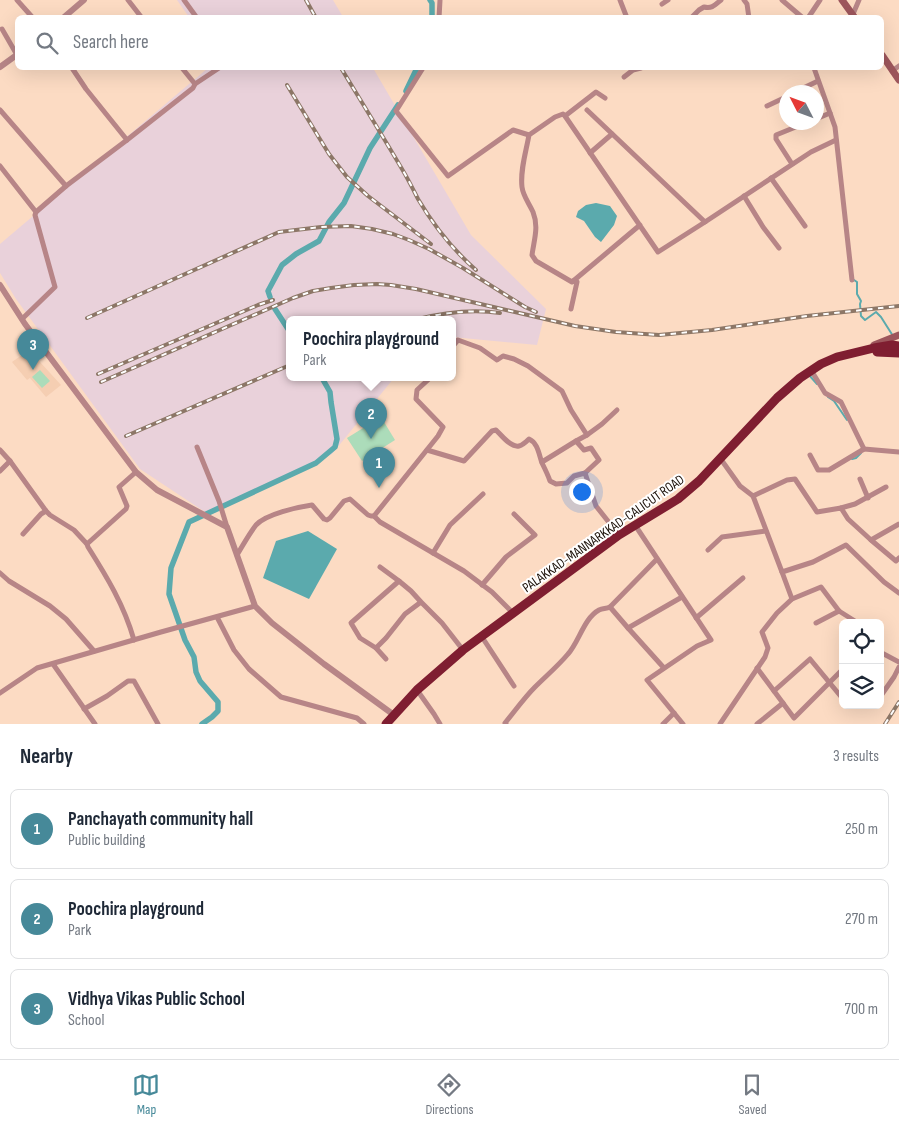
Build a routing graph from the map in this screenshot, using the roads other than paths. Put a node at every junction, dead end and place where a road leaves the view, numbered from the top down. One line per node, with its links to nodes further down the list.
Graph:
1 (17, 0): 15 (street)
2 (84, 0): 16 (street)
3 (128, 0): 17 (street)
4 (184, 0): 18 (street)
5 (440, 0): 19 (street)
6 (620, 0): 20 (street)
7 (668, 0): 14 (street)
8 (721, 0): 21 (street)
9 (744, 0): 22 (street)
10 (782, 0): 23 (street)
11 (820, 0): 24 (street)
12 (842, 0): 25 (main road)
13 (859, 0): 26 (street)
14 (662, 4)
15 (30, 15)
16 (66, 15)
17 (140, 15)
18 (194, 15)
19 (439, 15)
20 (626, 15)
21 (695, 15)
22 (749, 15)
23 (800, 15)
24 (810, 15)
25 (853, 15)
26 (854, 15)
27 (2, 30): 28 (street)
28 (15, 51)
29 (15, 56): 32 (street)
30 (884, 58): 39 (main road)
31 (899, 66): 39 (street)
32 (0, 67)
33 (73, 70): 56 (street)
34 (184, 70): 43 (street)
35 (216, 70): 43 (street)
36 (423, 70): 55 (street)
37 (634, 70): 40 (street)
38 (815, 70): 42 (street)
39 (892, 71): 41 (main road)
40 (624, 77)
41 (899, 80)
42 (818, 81): 44 (street); 50 (street)
43 (195, 84): 56 (street)
44 (810, 85)
45 (605, 98): 51 (street)
46 (779, 100): 47 (street)
47 (767, 106)
48 (0, 110): 62 (street)
49 (587, 110): 54 (street)
50 (830, 113): 52 (street); 57 (street)
51 (565, 116): 55 (street); 58 (street)
52 (824, 116)
53 (788, 130): 59 (street)
54 (612, 134): 58 (street); 65 (street)
55 (529, 136): 70 (street)
56 (127, 140): 62 (street)
57 (836, 140): 59 (street); 69 (street)
58 (590, 153): 66 (street)
59 (792, 164): 61 (street)
60 (0, 166): 64 (street)
61 (771, 178): 63 (street); 67 (street)
62 (66, 186): 64 (street)
63 (744, 196): 65 (street); 68 (street)
64 (36, 212): 73 (street)
65 (705, 222): 66 (street)
66 (640, 225): 70 (street)
67 (805, 226)
68 (779, 248)
69 (852, 280)
70 (573, 281): 72 (street)
71 (1, 289): 73 (street)
72 (571, 309)
73 (22, 319): 94 (street)
74 (899, 335): 77 (main road)
75 (456, 342): 82 (street)
76 (899, 346): 77 (highway, PALAKKAD-MANNARKKAD-CALICUT ROAD)
77 (860, 352): 78 (highway, PALAKKAD-MANNARKKAD-CALICUT ROAD); 79 (highway, PALAKKAD-MANNARKKAD-CALICUT ROAD)
78 (899, 353)
79 (811, 370): 87 (street); 90 (highway, PALAKKAD-MANNARKKAD-CALICUT ROAD)
80 (427, 381): 86 (street)
81 (617, 410): 82 (street)
82 (586, 435): 83 (street)
83 (576, 440): 92 (street); 95 (street)
84 (197, 447): 107 (street)
85 (0, 450): 91 (street)
86 (427, 450): 92 (street); 104 (street)
87 (864, 450): 88 (street); 89 (street)
88 (899, 452)
89 (810, 455)
90 (720, 458): 99 (street); 106 (highway, PALAKKAD-MANNARKKAD-CALICUT ROAD)
91 (10, 460): 93 (street); 102 (street)
92 (542, 462): 95 (street)
93 (0, 471)
94 (136, 472): 107 (street); 112 (street)
95 (585, 473): 110 (street)
96 (860, 479): 100 (street)
97 (886, 487): 100 (street)
98 (483, 494): 114 (street)
99 (753, 496): 101 (street); 108 (street)
100 (868, 498): 101 (street)
101 (841, 508): 111 (street)
102 (46, 511): 109 (street); 112 (street)
103 (514, 514): 123 (street)
104 (374, 516): 114 (street); 115 (street)
105 (899, 524): 111 (street)
106 (635, 525): 110 (highway, PALAKKAD-MANNARKKAD-CALICUT ROAD); 117 (street)
107 (227, 527): 115 (street)
108 (766, 531): 113 (street); 119 (street)
109 (23, 534)
110 (619, 535): 131 (highway, PALAKKAD-MANNARKKAD-CALICUT ROAD)
111 (871, 540): 116 (street)
112 (87, 544): 138 (street)
113 (708, 550)
114 (433, 553): 123 (street)
115 (237, 555): 128 (street)
116 (899, 558)
117 (657, 559): 125 (street); 129 (street)
118 (380, 567): 122 (street)
119 (782, 572): 124 (street); 126 (street)
120 (0, 573): 141 (street)
121 (743, 578): 133 (street)
122 (399, 581): 127 (street); 139 (street)
123 (482, 585): 131 (street)
124 (899, 593)
125 (682, 597): 133 (street); 136 (street)
126 (792, 599): 130 (street); 148 (street)
127 (421, 602): 139 (street); 140 (street)
128 (255, 606): 132 (street); 160 (street)
129 (610, 607): 136 (street); 166 (street)
130 (839, 611): 134 (street); 135 (street)
131 (513, 613): 137 (highway, PALAKKAD-MANNARKKAD-CALICUT ROAD)
132 (217, 617): 138 (street); 163 (street)
133 (696, 618): 147 (street)
134 (852, 619)
135 (816, 623)
136 (628, 628): 147 (street)
137 (482, 637): 140 (highway, PALAKKAD-MANNARKKAD-CALICUT ROAD); 151 (street)
138 (134, 640): 141 (street)
139 (376, 648): 143 (street)
140 (463, 650): 152 (highway, PALAKKAD-MANNARKKAD-CALICUT ROAD)
141 (94, 651): 145 (street)
142 (884, 654): 144 (street)
143 (386, 659)
144 (899, 662)
145 (53, 664): 154 (street); 158 (street)
146 (899, 667): 155 (street)
147 (664, 668): 159 (street)
148 (758, 668): 153 (street); 169 (street)
149 (839, 673): 150 (street)
150 (829, 683): 153 (street); 156 (street); 157 (street)
151 (514, 686)
152 (417, 690): 160 (highway, PALAKKAD-MANNARKKAD-CALICUT ROAD); 165 (street)
153 (774, 691): 157 (street)
154 (0, 692)
155 (884, 692)
156 (839, 694)
157 (783, 703): 170 (street)
158 (84, 708): 161 (street); 162 (street)
159 (674, 713): 167 (street); 168 (street)
160 (394, 715): 164 (highway, PALAKKAD-MANNARKKAD-CALICUT ROAD)
161 (95, 724)
162 (158, 724)
163 (364, 724)
164 (386, 724)
165 (440, 724)
166 (506, 724)
167 (663, 724)
168 (683, 724)
169 (720, 724)
170 (757, 724)

